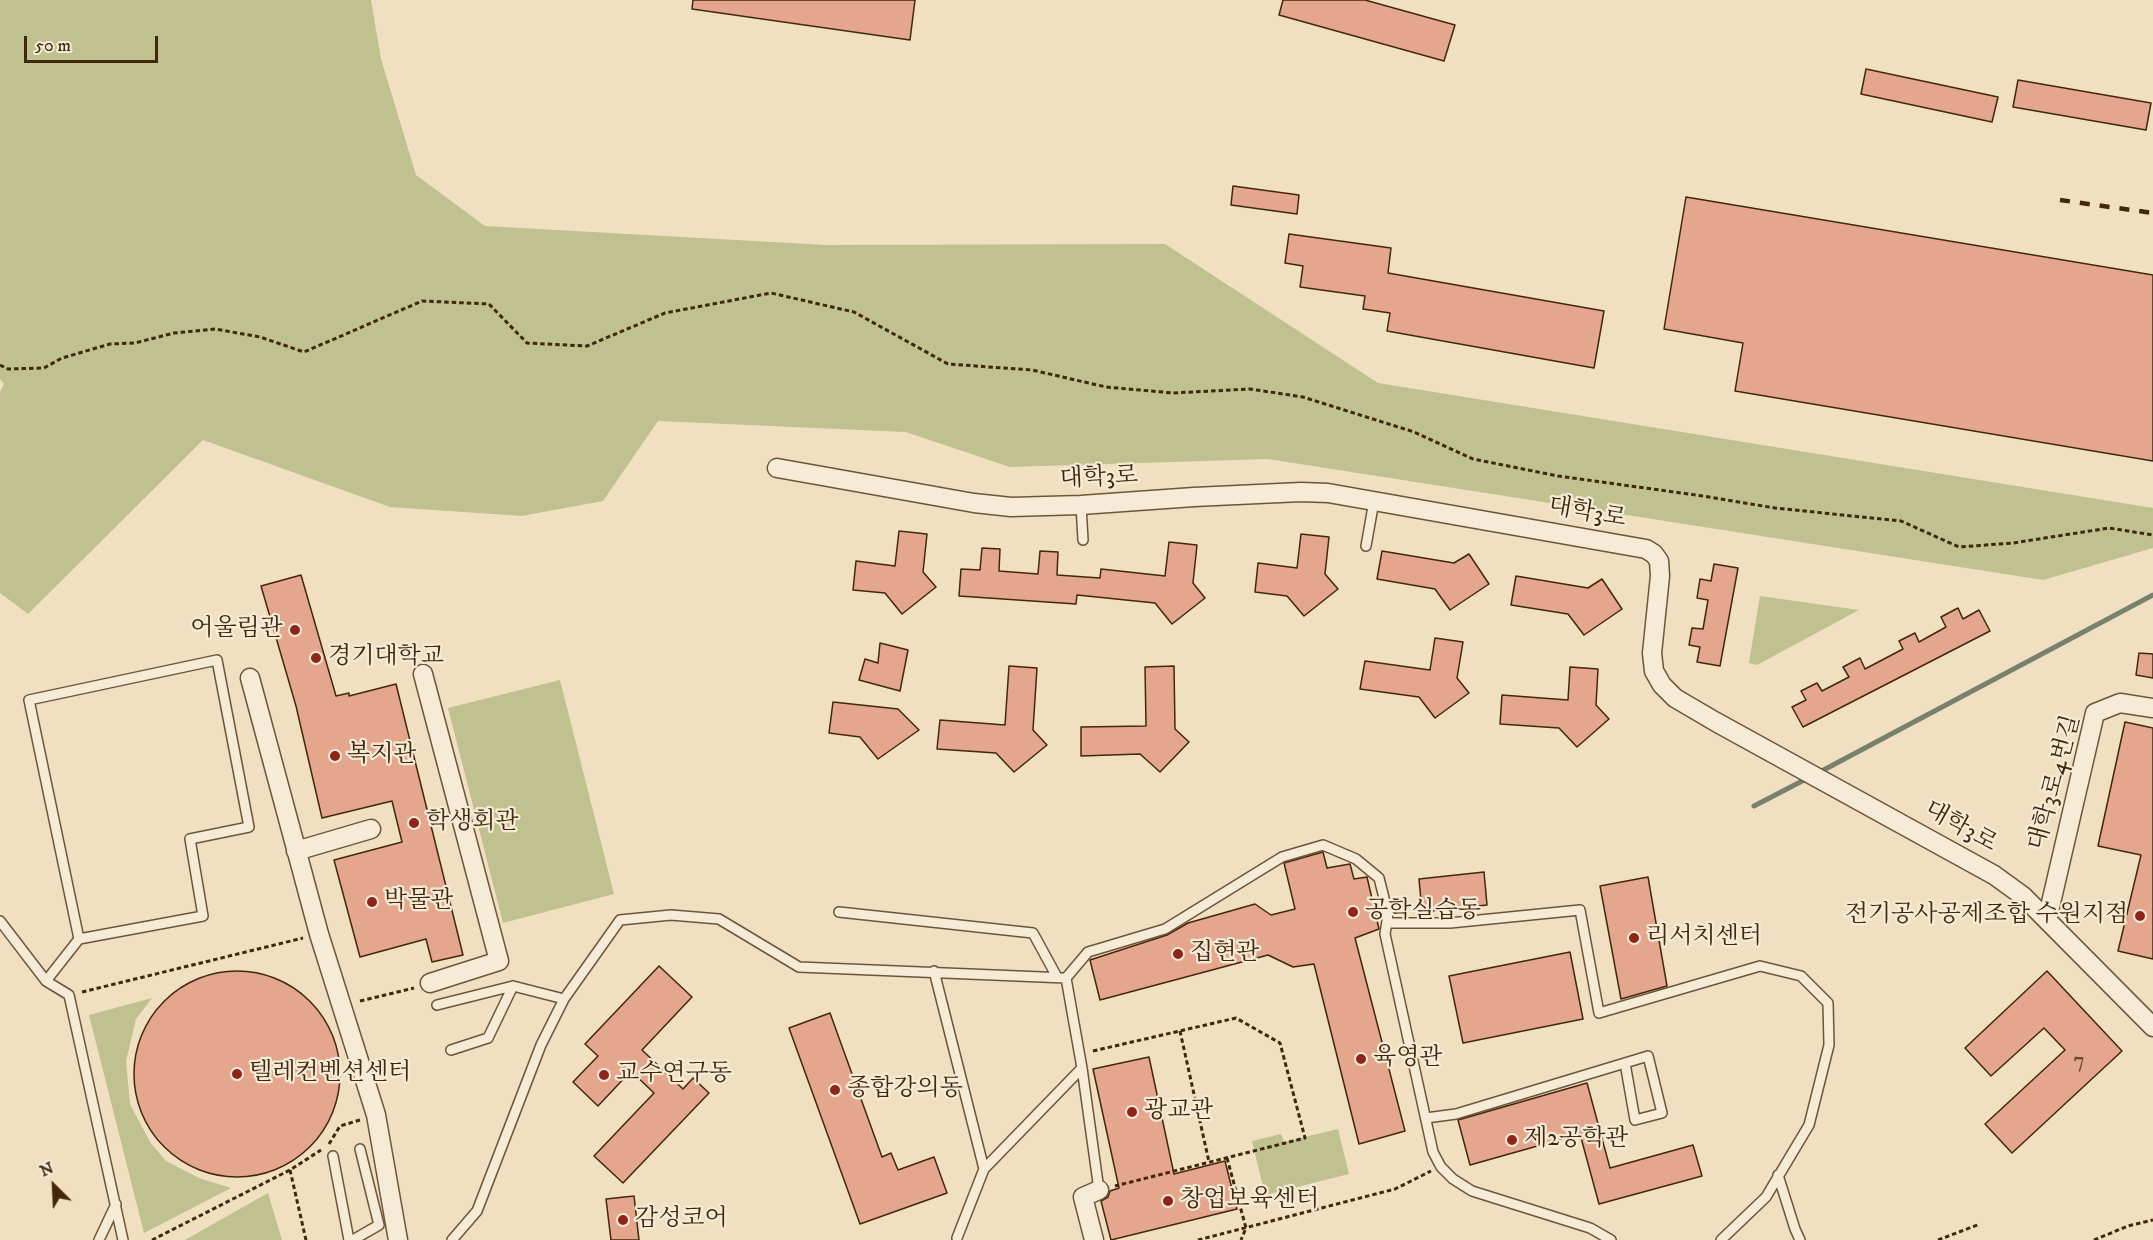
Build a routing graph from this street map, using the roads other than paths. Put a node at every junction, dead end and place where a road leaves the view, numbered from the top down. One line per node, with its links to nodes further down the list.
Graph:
1 (777, 468): 3 (street, 대학3로)
2 (1374, 501): 3 (street, 대학3로); 5 (lane); 12 (street, 대학3로)
3 (1081, 505): 4 (lane)
4 (1083, 540)
5 (1366, 546)
6 (423, 674): 19 (street)
7 (250, 678): 10 (street)
8 (2153, 708): 12 (street, 대학3로4번길)
9 (371, 829): 10 (street)
10 (296, 850): 38 (street)
11 (839, 912): 17 (lane)
12 (2047, 920): 23 (street, 대학3로)
13 (0, 921): 18 (lane)
14 (1387, 923): 17 (lane); 27 (lane); 31 (lane)
15 (79, 939): 15 (lane); 18 (lane)
16 (934, 971): 17 (lane); 21 (lane); 30 (lane)
17 (1061, 977): 26 (lane)
18 (46, 981): 33 (lane)
19 (430, 983)
20 (513, 986): 21 (lane); 22 (lane); 24 (lane)
21 (564, 999): 39 (lane)
22 (437, 1005)
23 (2153, 1027)
24 (451, 1050)
25 (1625, 1063): 25 (lane); 27 (lane)
26 (1082, 1068): 30 (lane); 32 (lane)
27 (1426, 1118): 41 (lane)
28 (360, 1149): 37 (lane)
29 (333, 1156): 37 (lane)
30 (984, 1169): 34 (lane)
31 (1778, 1175): 42 (lane); 43 (lane)
32 (1099, 1190): 40 (street)
33 (116, 1204): 35 (lane); 36 (lane)
34 (957, 1238)
35 (99, 1240)
36 (123, 1240)
37 (351, 1240)
38 (398, 1240)
39 (452, 1240)
40 (1094, 1240)
41 (1611, 1240)
42 (1721, 1240)
43 (1800, 1240)

